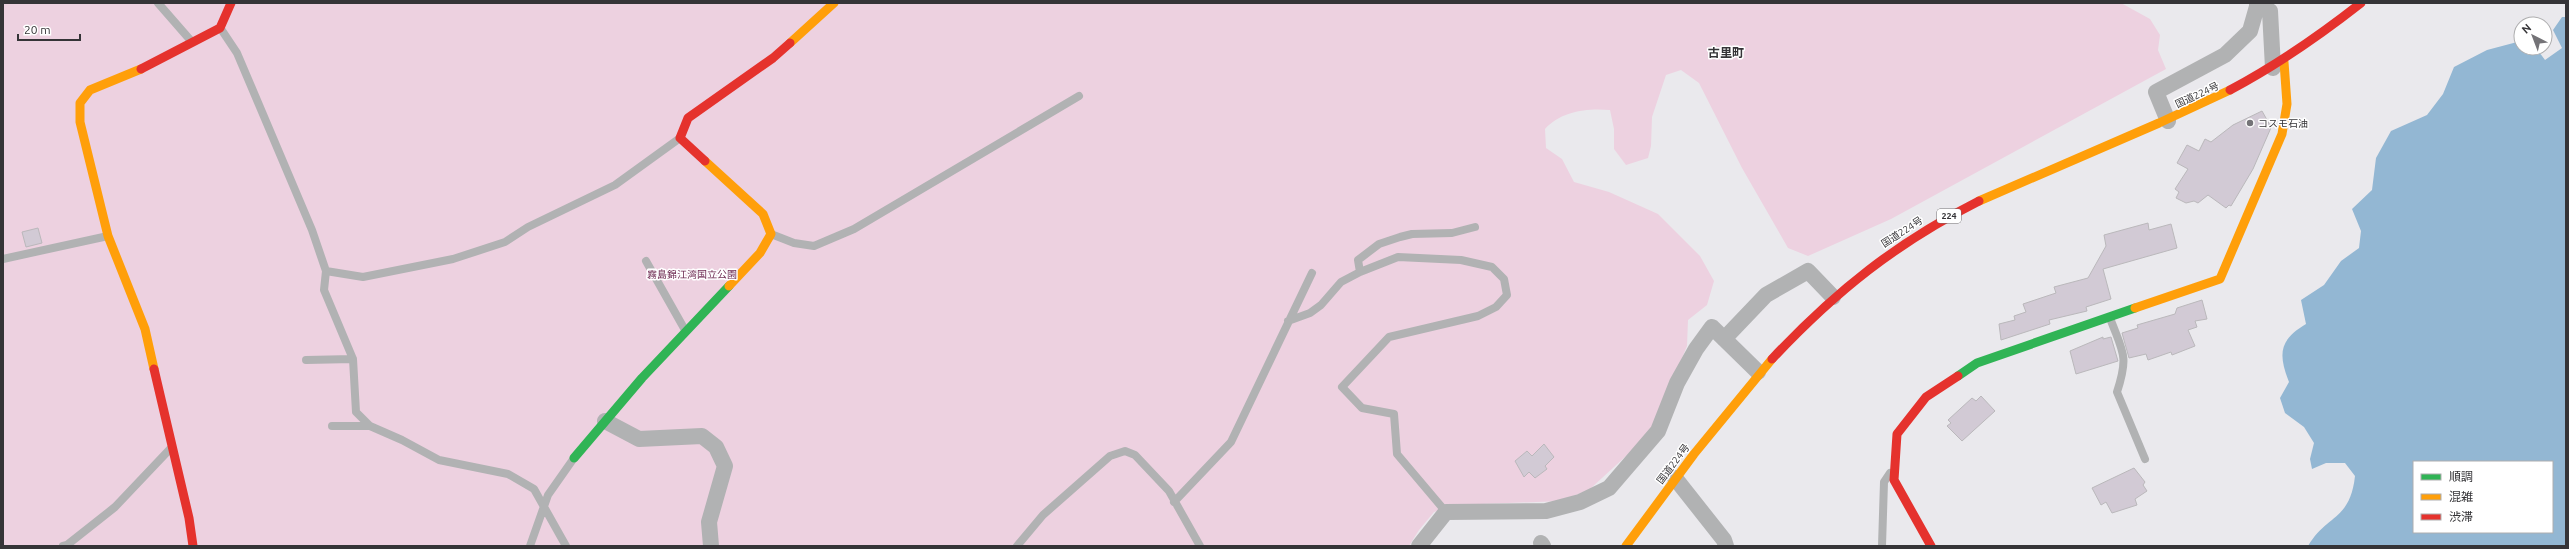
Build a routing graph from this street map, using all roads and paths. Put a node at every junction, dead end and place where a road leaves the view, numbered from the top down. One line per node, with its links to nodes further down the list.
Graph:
1 (158, 3): 7 (lane)
2 (231, 3): 6 (main road)
3 (834, 3): 11 (main road)
4 (2258, 3): 8 (street); 10 (street)
5 (2361, 3): 8 (main road, 国道224号 / 224)
6 (220, 28): 7 (main road); 17 (lane)
7 (193, 43): 14 (main road)
8 (2278, 65): 10 (main road, 国道224号 / 224); 21 (main road)
9 (1079, 96): 13 (lane)
10 (2168, 121): 20 (main road, 国道224号 / 224)
11 (680, 138): 13 (main road); 17 (lane)
12 (1475, 227): 18 (lane)
13 (771, 234): 23 (main road)
14 (108, 236): 15 (lane); 31 (main road)
15 (3, 259)
16 (646, 261): 23 (lane)
17 (326, 271): 25 (lane)
18 (1360, 272): 22 (lane); 38 (lane)
19 (1312, 273): 22 (lane)
20 (1833, 297): 24 (street); 27 (main road, 国道224号 / 224)
21 (2110, 317): 33 (lane); 34 (main road)
22 (1288, 321): 36 (lane)
23 (686, 332): 28 (main road)
24 (1724, 339): 27 (street); 38 (street)
25 (353, 359): 26 (lane); 30 (lane)
26 (306, 360)
27 (1758, 372): 35 (main road, 国道224号 / 224)
28 (605, 421): 32 (main road); 43 (street)
29 (332, 426): 30 (lane)
30 (370, 426): 37 (lane)
31 (172, 447): 39 (lane); 40 (main road)
32 (574, 458): 37 (lane)
33 (2145, 459)
34 (1895, 466): 49 (lane); 50 (main road)
35 (1675, 478): 47 (main road, 国道224号 / 224); 48 (street)
36 (1174, 502): 44 (lane); 45 (lane)
37 (545, 506): 41 (lane); 42 (lane)
38 (1446, 512): 46 (street)
39 (62, 546)
40 (193, 546)
41 (530, 546)
42 (566, 546)
43 (711, 546)
44 (1017, 546)
45 (1200, 546)
46 (1419, 546)
47 (1626, 546)
48 (1726, 546)
49 (1882, 546)
50 (1931, 546)

